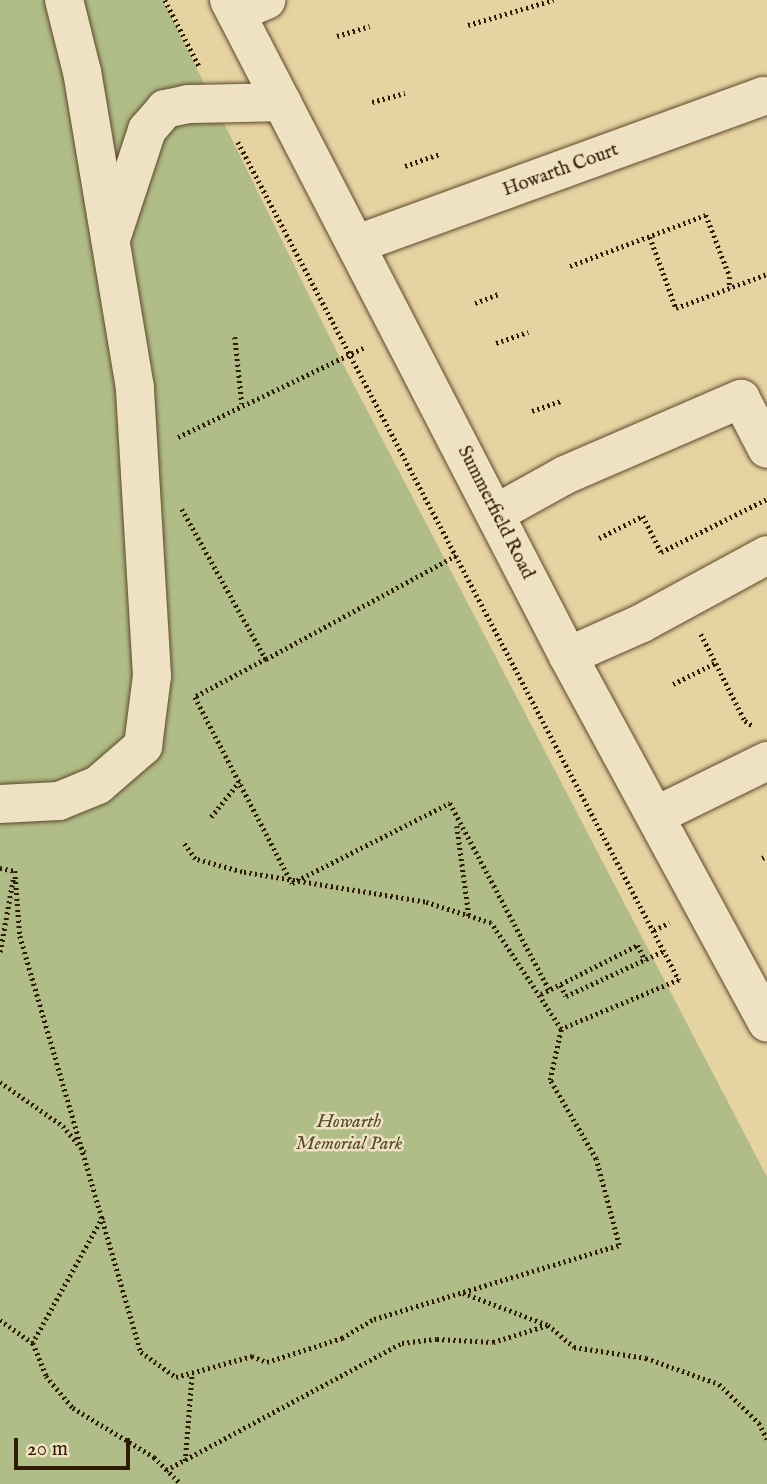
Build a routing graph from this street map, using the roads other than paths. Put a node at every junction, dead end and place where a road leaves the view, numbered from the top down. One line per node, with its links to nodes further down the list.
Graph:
1 (64, 0): 5 (street)
2 (244, 4): 4 (street, Summerfield Road)
3 (764, 96): 6 (street, Howarth Court)
4 (282, 102): 5 (street); 6 (street, Summerfield Road)
5 (110, 242): 12 (street)
6 (357, 244): 8 (street, Summerfield Road)
7 (767, 449): 8 (street)
8 (495, 514): 10 (street, Summerfield Road)
9 (767, 555): 10 (street)
10 (568, 656): 13 (street, Summerfield Road)
11 (767, 761): 13 (street)
12 (0, 804)
13 (657, 815): 14 (street, Summerfield Road)
14 (767, 1023)

